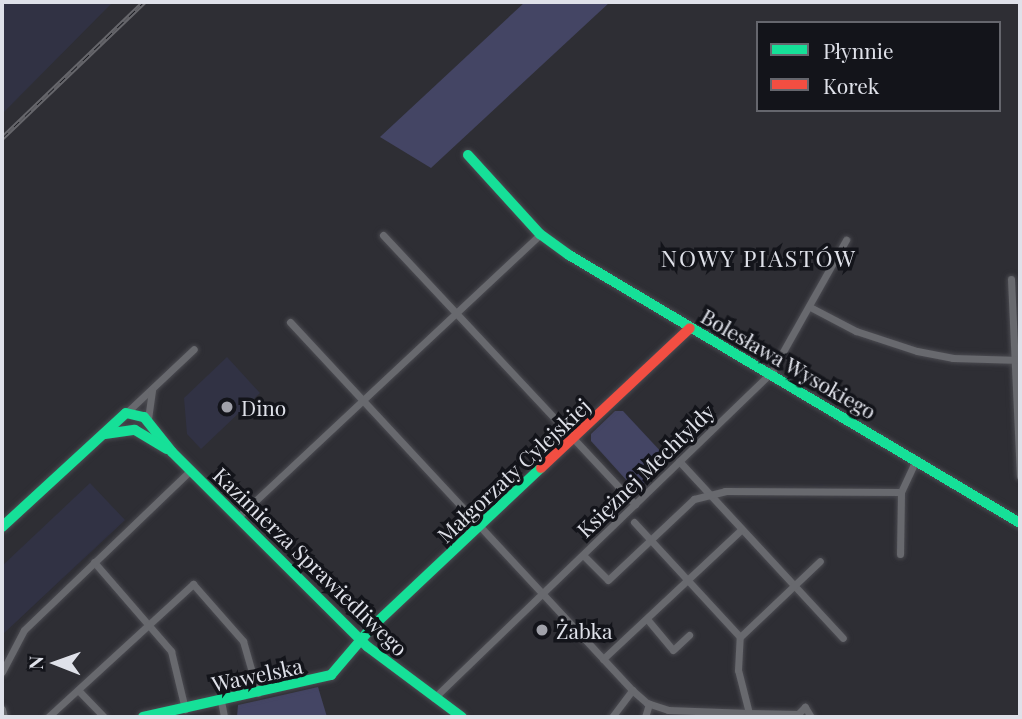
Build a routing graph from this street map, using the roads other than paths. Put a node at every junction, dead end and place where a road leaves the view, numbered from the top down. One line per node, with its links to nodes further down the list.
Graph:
1 (468, 155): 2 (street, Bolesława Wysokiego)
2 (540, 234): 7 (street); 9 (street, Bolesława Wysokiego)
3 (383, 236): 7 (street)
4 (846, 240): 6 (street, Księżnej Mechtyldy)
5 (1011, 279): 11 (street)
6 (810, 307): 11 (street); 12 (street, Księżnej Mechtyldy)
7 (456, 312): 14 (street); 19 (street)
8 (290, 322): 14 (street)
9 (690, 328): 12 (street, Bolesława Wysokiego); 19 (street, Małgorzaty Cylejskiej)
10 (194, 349): 13 (street)
11 (1017, 361): 24 (street)
12 (771, 373): 21 (street, Bolesława Wysokiego); 22 (street, Księżnej Mechtyldy)
13 (154, 386): 15 (street); 16 (street)
14 (362, 400): 28 (street); 32 (street)
15 (126, 413): 16 (street, Kazimierza Sprawiedliwego); 17 (street, Kazimierza Sprawiedliwego); 18 (street)
16 (149, 423): 20 (street, Kazimierza Sprawiedliwego)
17 (140, 432): 18 (street); 20 (street, Kazimierza Sprawiedliwego)
18 (103, 435): 31 (street)
19 (575, 440): 27 (street); 32 (street, Małgorzaty Cylejskiej)
20 (172, 452): 23 (street, Kazimierza Sprawiedliwego)
21 (916, 460): 26 (street); 29 (street, Bolesława Wysokiego)
22 (679, 461): 25 (street); 27 (street, Księżnej Mechtyldy)
23 (190, 471): 28 (street, Kazimierza Sprawiedliwego); 38 (street)
24 (1020, 476)
25 (707, 492): 26 (street); 33 (street); 34 (street)
26 (901, 492): 35 (street)
27 (635, 503): 36 (street, Księżnej Mechtyldy)
28 (237, 517): 47 (street, Kazimierza Sprawiedliwego)
29 (1018, 519)
30 (634, 522): 34 (street)
31 (2, 527)
32 (482, 527): 41 (street); 47 (street, Małgorzaty Cylejskiej)
33 (742, 529): 39 (street); 40 (street)
34 (651, 540): 36 (street); 39 (street)
35 (900, 554)
36 (583, 555): 41 (street, Księżnej Mechtyldy)
37 (820, 561): 40 (street)
38 (94, 562): 43 (street); 49 (street)
39 (688, 581): 42 (street); 45 (street)
40 (795, 585): 45 (street); 46 (street)
41 (543, 593): 48 (street); 53 (street, Księżnej Mechtyldy)
42 (647, 620): 44 (street); 48 (street)
43 (149, 625): 50 (street); 52 (street); 57 (street)
44 (689, 635)
45 (740, 637): 58 (street)
46 (843, 638)
47 (361, 640): 52 (street, Wawelska); 53 (street, Kazimierza Sprawiedliwego)
48 (603, 659): 51 (street)
49 (2, 672)
50 (78, 690): 61 (street); 62 (street)
51 (632, 690): 55 (street); 66 (street)
52 (258, 693): 54 (street, Wawelska)
53 (434, 698): 65 (street, Kazimierza Sprawiedliwego)
54 (220, 701): 57 (street, Wawelska); 64 (street)
55 (649, 704): 58 (street); 67 (street)
56 (2, 709): 60 (street)
57 (185, 709): 63 (street, Wawelska)
58 (749, 715): 59 (street)
59 (798, 716): 68 (street)
60 (4, 717)
61 (48, 717)
62 (104, 717)
63 (144, 717)
64 (224, 717)
65 (462, 717)
66 (612, 717)
67 (645, 717)
68 (811, 717)

